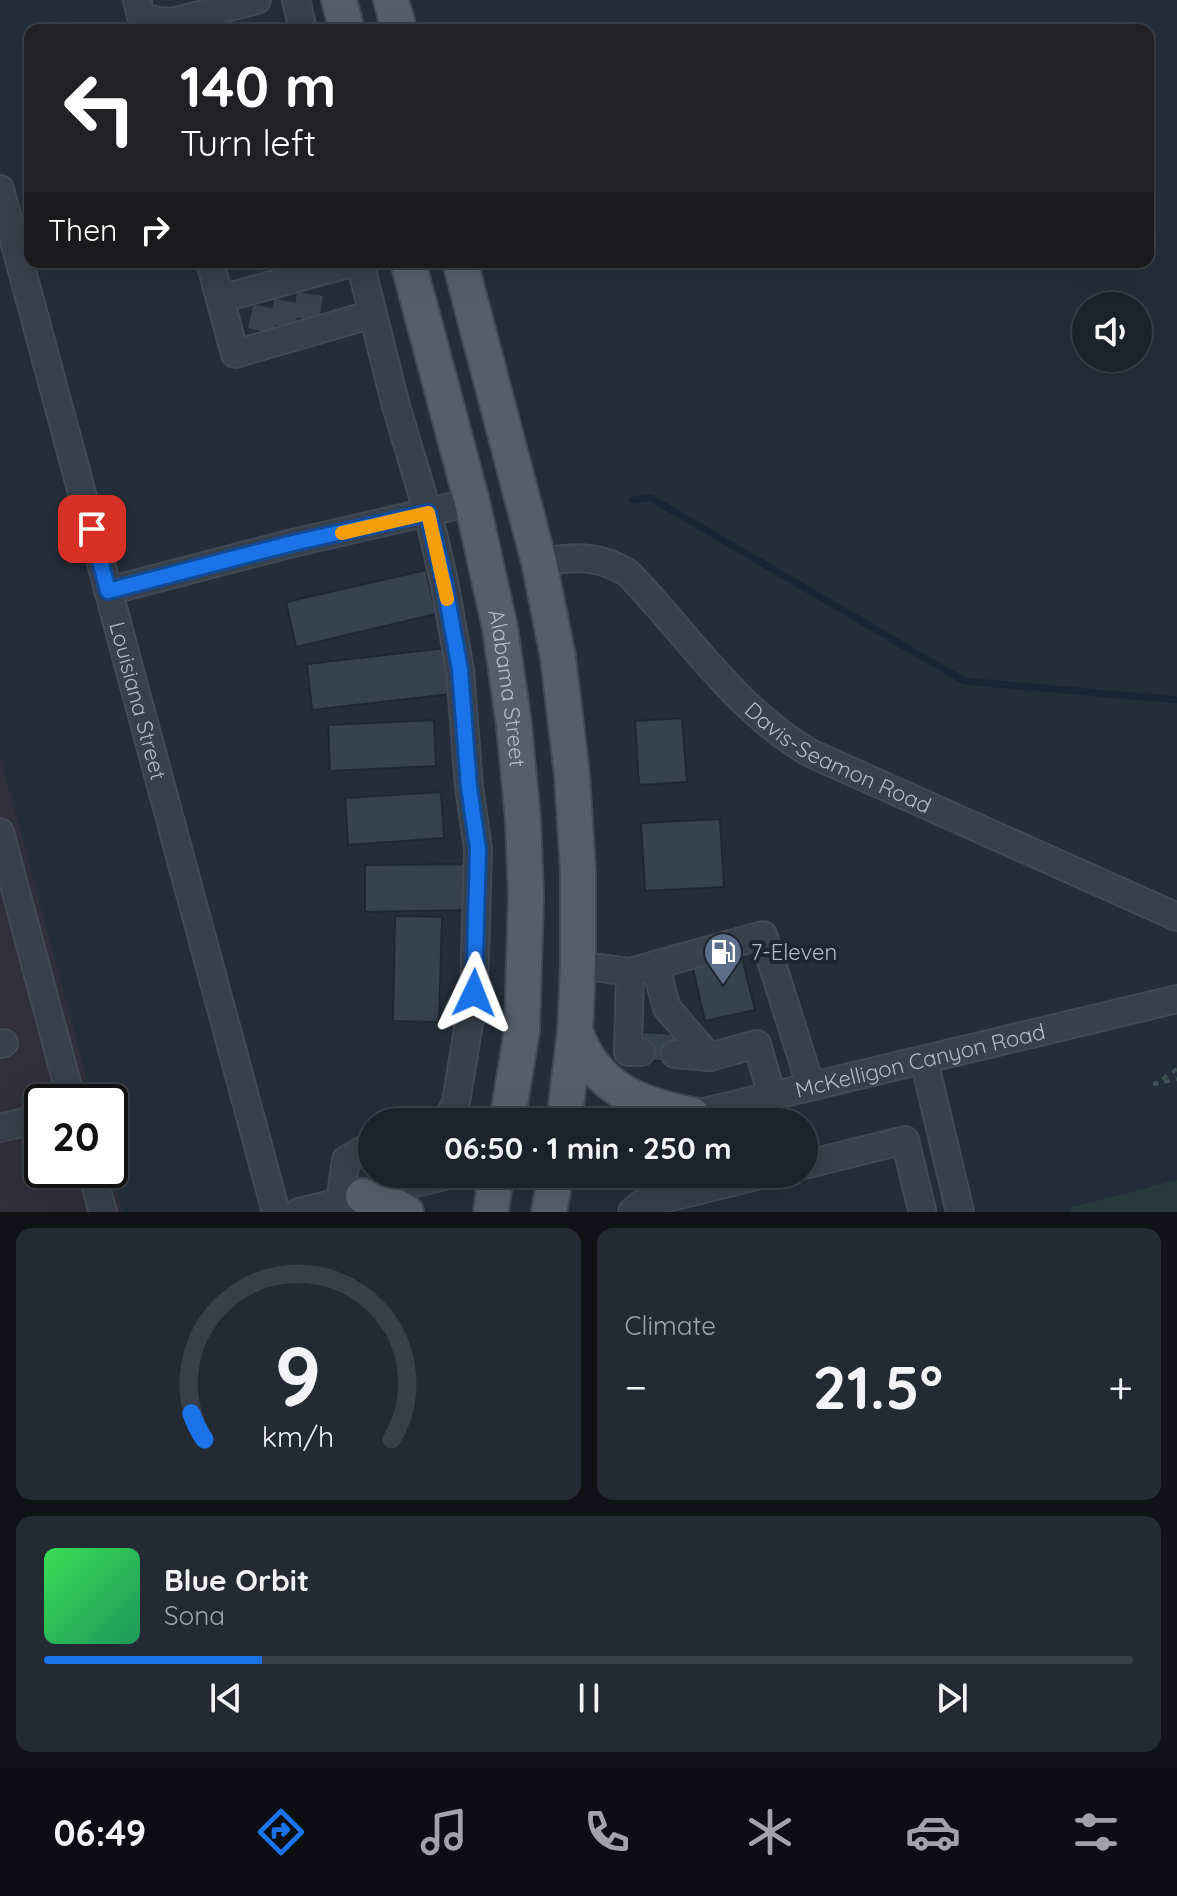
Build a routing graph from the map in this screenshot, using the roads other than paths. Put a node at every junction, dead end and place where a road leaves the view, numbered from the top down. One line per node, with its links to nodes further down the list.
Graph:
1 (137, 0): 2 (street)
2 (257, 0)
3 (296, 0): 6 (street)
4 (339, 0): 7 (main road)
5 (391, 0): 8 (main road)
6 (302, 24)
7 (345, 24)
8 (397, 24)
9 (0, 189): 19 (street, Louisiana Street)
10 (212, 268): 13 (street)
11 (410, 268): 16 (main road, Alabama Street)
12 (462, 268): 18 (main road)
13 (220, 299): 14 (street); 14 (street)
14 (303, 303): 15 (street); 15 (street)
15 (373, 314): 17 (street)
16 (472, 502): 17 (street); 37 (main road, Alabama Street)
17 (428, 513): 19 (street); 36 (street)
18 (539, 562): 21 (street, Davis-Seamon Road); 22 (main road)
19 (108, 591): 55 (street, Louisiana Street)
20 (0, 832): 33 (street)
21 (1177, 917)
22 (578, 965): 24 (street); 26 (main road)
23 (655, 965): 24 (street); 27 (street); 31 (street)
24 (630, 972): 29 (street)
25 (1177, 999): 32 (street, McKelligon Canyon Road)
26 (575, 1031): 38 (main road); 39 (main road)
27 (794, 1034): 28 (street); 34 (street)
28 (757, 1044): 31 (street); 35 (street)
29 (641, 1052)
30 (675, 1054): 31 (street)
31 (709, 1057)
32 (924, 1060): 34 (street, McKelligon Canyon Road); 44 (street)
33 (67, 1084)
34 (811, 1087): 35 (street, McKelligon Canyon Road)
35 (772, 1096): 40 (street, McKelligon Canyon Road)
36 (453, 1108)
37 (509, 1108)
38 (566, 1108)
39 (659, 1108)
40 (722, 1108)
41 (24, 1122): 42 (street)
42 (0, 1128)
43 (905, 1140): 44 (street); 46 (street); 53 (street)
44 (943, 1140): 60 (street)
45 (358, 1153): 52 (street)
46 (818, 1162)
47 (96, 1188): 54 (street)
48 (410, 1188): 52 (main road)
49 (494, 1188): 57 (main road)
50 (553, 1188): 58 (main road)
51 (675, 1188): 59 (street)
52 (352, 1199): 56 (street)
53 (922, 1210)
54 (103, 1212)
55 (276, 1212)
56 (299, 1212)
57 (491, 1212)
58 (549, 1212)
59 (632, 1212)
60 (960, 1212)

